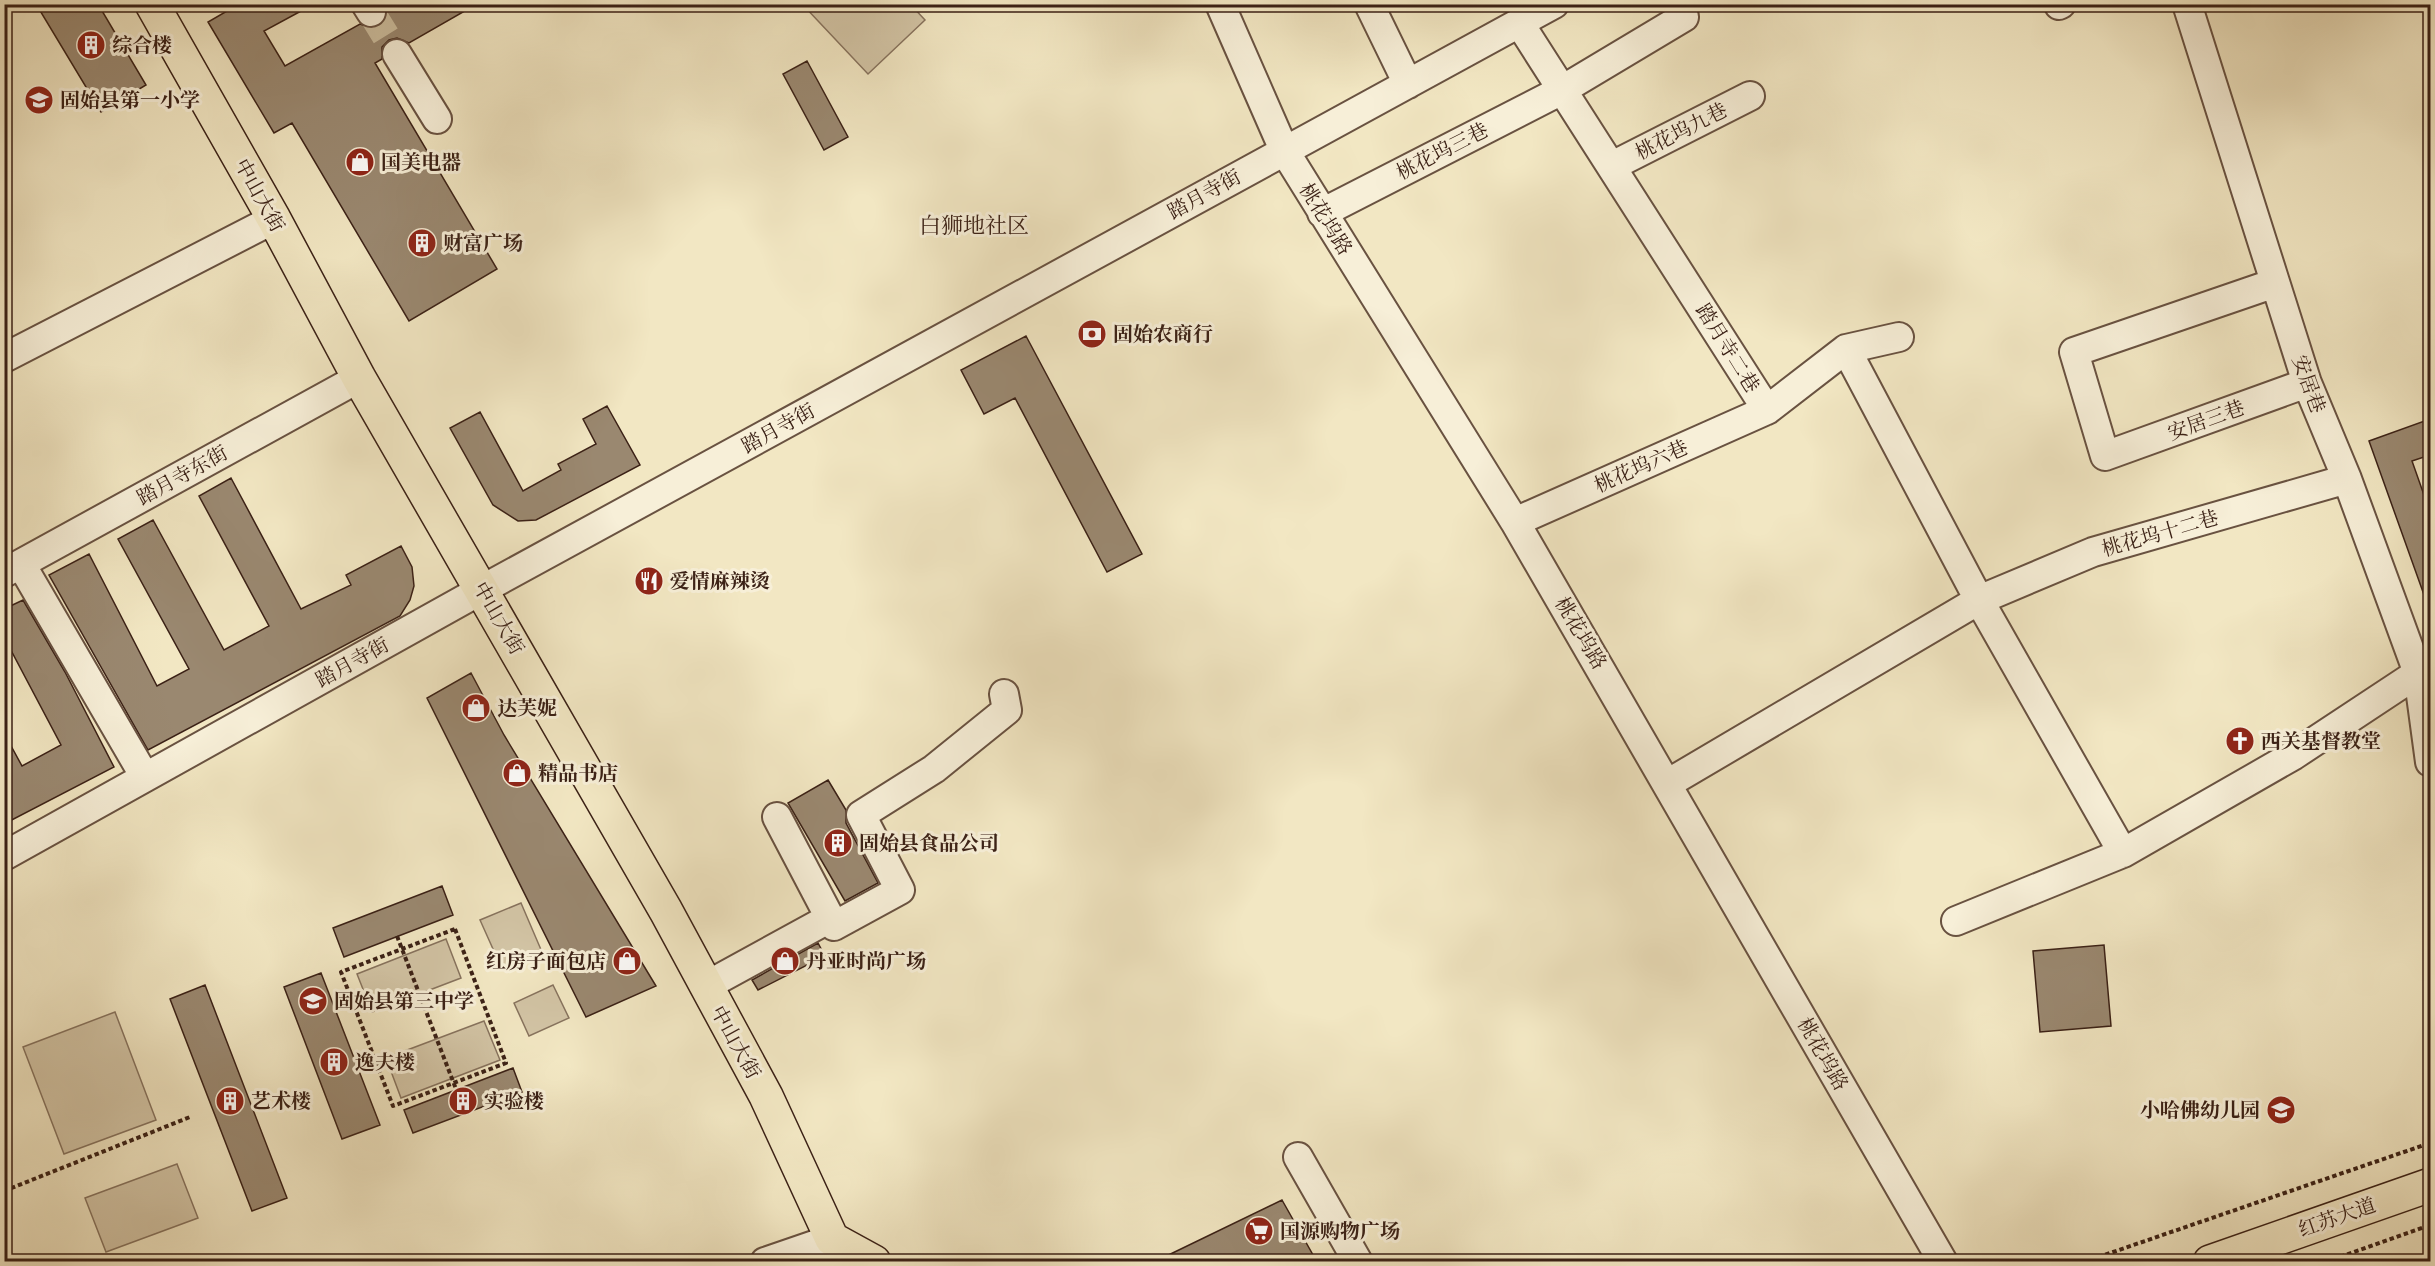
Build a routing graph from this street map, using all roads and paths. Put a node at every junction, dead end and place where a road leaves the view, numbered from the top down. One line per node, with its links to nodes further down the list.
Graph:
1 (152, 4): 16 (main road, 中山大街)
2 (1220, 4): 13 (street, 桃花坞路)
3 (1369, 4): 9 (street)
4 (1554, 4): 7 (street, 踏月寺街)
5 (2187, 4): 17 (street, 安居巷)
6 (1684, 17): 10 (street, 桃花坞三巷)
7 (1520, 24): 9 (street, 踏月寺街); 10 (street, 踏月寺二巷)
8 (397, 54): 12 (street)
9 (1408, 84): 13 (street, 踏月寺街)
10 (1562, 90): 14 (street, 踏月寺二巷); 15 (street, 桃花坞三巷)
11 (1749, 96): 14 (street, 桃花坞九巷)
12 (437, 119)
13 (1284, 150): 15 (street, 桃花坞路); 27 (street, 踏月寺街)
14 (1612, 166): 23 (street, 踏月寺二巷)
15 (1322, 213): 25 (street, 桃花坞路)
16 (274, 219): 20 (street); 21 (main road, 中山大街)
17 (2275, 283): 22 (street, 安居巷); 22 (street, 安居三巷)
18 (1899, 337): 19 (street)
19 (1846, 349): 23 (street, 踏月寺二巷); 28 (street)
20 (4, 358)
21 (359, 378): 26 (street, 踏月寺东街); 27 (main road, 中山大街)
22 (2307, 383): 24 (street, 安居巷)
23 (1767, 410): 25 (street, 桃花坞六巷)
24 (2347, 479): 28 (street, 桃花坞十二巷); 29 (street, 安居巷)
25 (1515, 522): 33 (street, 桃花坞路)
26 (13, 568): 32 (street)
27 (483, 590): 32 (street, 踏月寺街); 41 (main road, 中山大街)
28 (1979, 600): 33 (street, 桃花坞十二巷); 35 (street)
29 (2418, 673): 31 (street, 安居巷); 35 (street)
30 (1004, 694): 37 (street)
31 (2430, 762)
32 (145, 777): 36 (street, 踏月寺街)
33 (1667, 784): 54 (street, 桃花坞路)
34 (777, 817): 37 (street)
35 (2123, 853): 38 (street)
36 (4, 856)
37 (830, 918): 41 (street)
38 (1956, 921)
39 (397, 936): 40 (path)
40 (402, 949): 42 (path); 42 (path); 42 (path)
41 (706, 986): 50 (main road, 中山大街)
42 (453, 1083): 43 (path)
43 (456, 1089)
44 (190, 1117): 48 (path)
45 (2430, 1143): 55 (path)
46 (1298, 1157): 53 (street)
47 (2430, 1185): 56 (main road, 红苏大道)
48 (4, 1191)
49 (2430, 1225): 57 (path)
50 (829, 1250): 51 (street); 52 (main road)
51 (765, 1262)
52 (874, 1262)
53 (1358, 1262)
54 (1943, 1262)
55 (2084, 1262)
56 (2210, 1262)
57 (2326, 1262)

